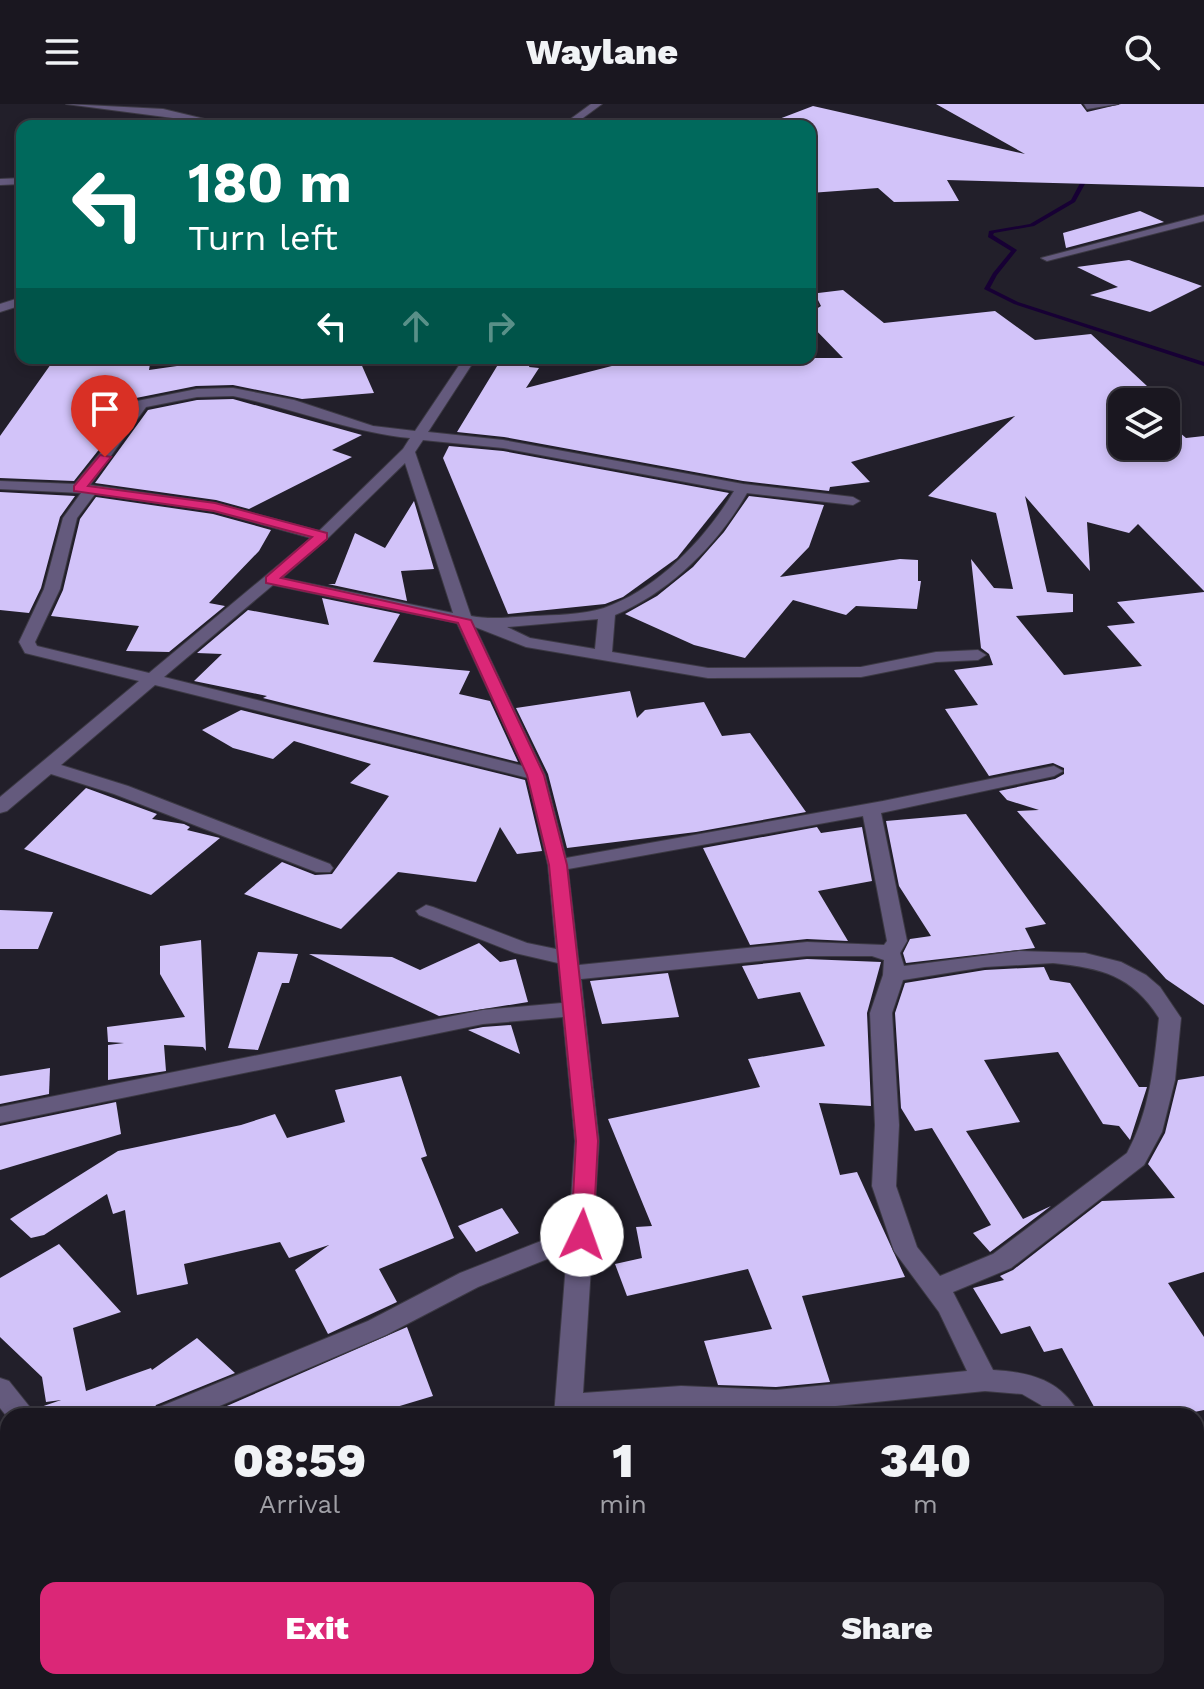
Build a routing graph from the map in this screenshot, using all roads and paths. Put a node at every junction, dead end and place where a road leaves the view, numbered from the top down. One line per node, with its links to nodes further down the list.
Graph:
1 (71, 104): 5 (street)
2 (597, 104): 6 (street)
3 (1113, 104): 4 (street)
4 (1087, 106)
5 (201, 120)
6 (574, 120)
7 (1204, 218): 8 (street)
8 (1191, 220): 9 (street); 10 (street)
9 (1204, 227)
10 (1047, 258)
11 (466, 364): 12 (street)
12 (418, 437): 13 (street); 15 (street); 16 (street)
13 (408, 452): 18 (street); 21 (street)
14 (0, 485): 16 (street)
15 (743, 488): 17 (street); 20 (street)
16 (85, 489): 18 (street); 25 (street)
17 (853, 501)
18 (322, 536): 19 (street)
19 (271, 580): 21 (street); 25 (street)
20 (607, 612): 22 (street); 24 (street)
21 (464, 620): 22 (street); 28 (street)
22 (486, 624): 24 (street)
23 (978, 655): 24 (street)
24 (603, 657)
25 (151, 679): 26 (street); 28 (street)
26 (49, 767): 29 (street); 32 (street)
27 (1054, 771): 30 (street)
28 (536, 775): 31 (street)
29 (0, 807)
30 (871, 810): 31 (street); 34 (street)
31 (558, 865): 35 (street)
32 (323, 868)
33 (426, 911): 35 (street)
34 (892, 964): 35 (street); 39 (street); 39 (street)
35 (568, 966): 36 (street)
36 (572, 1009): 37 (street); 38 (street)
37 (0, 1115)
38 (582, 1235): 43 (street); 44 (street)
39 (935, 1289): 40 (street)
40 (985, 1380): 45 (street); 46 (street)
41 (0, 1389): 42 (street)
42 (16, 1408)
43 (186, 1408)
44 (568, 1408)
45 (585, 1408)
46 (1060, 1408)

